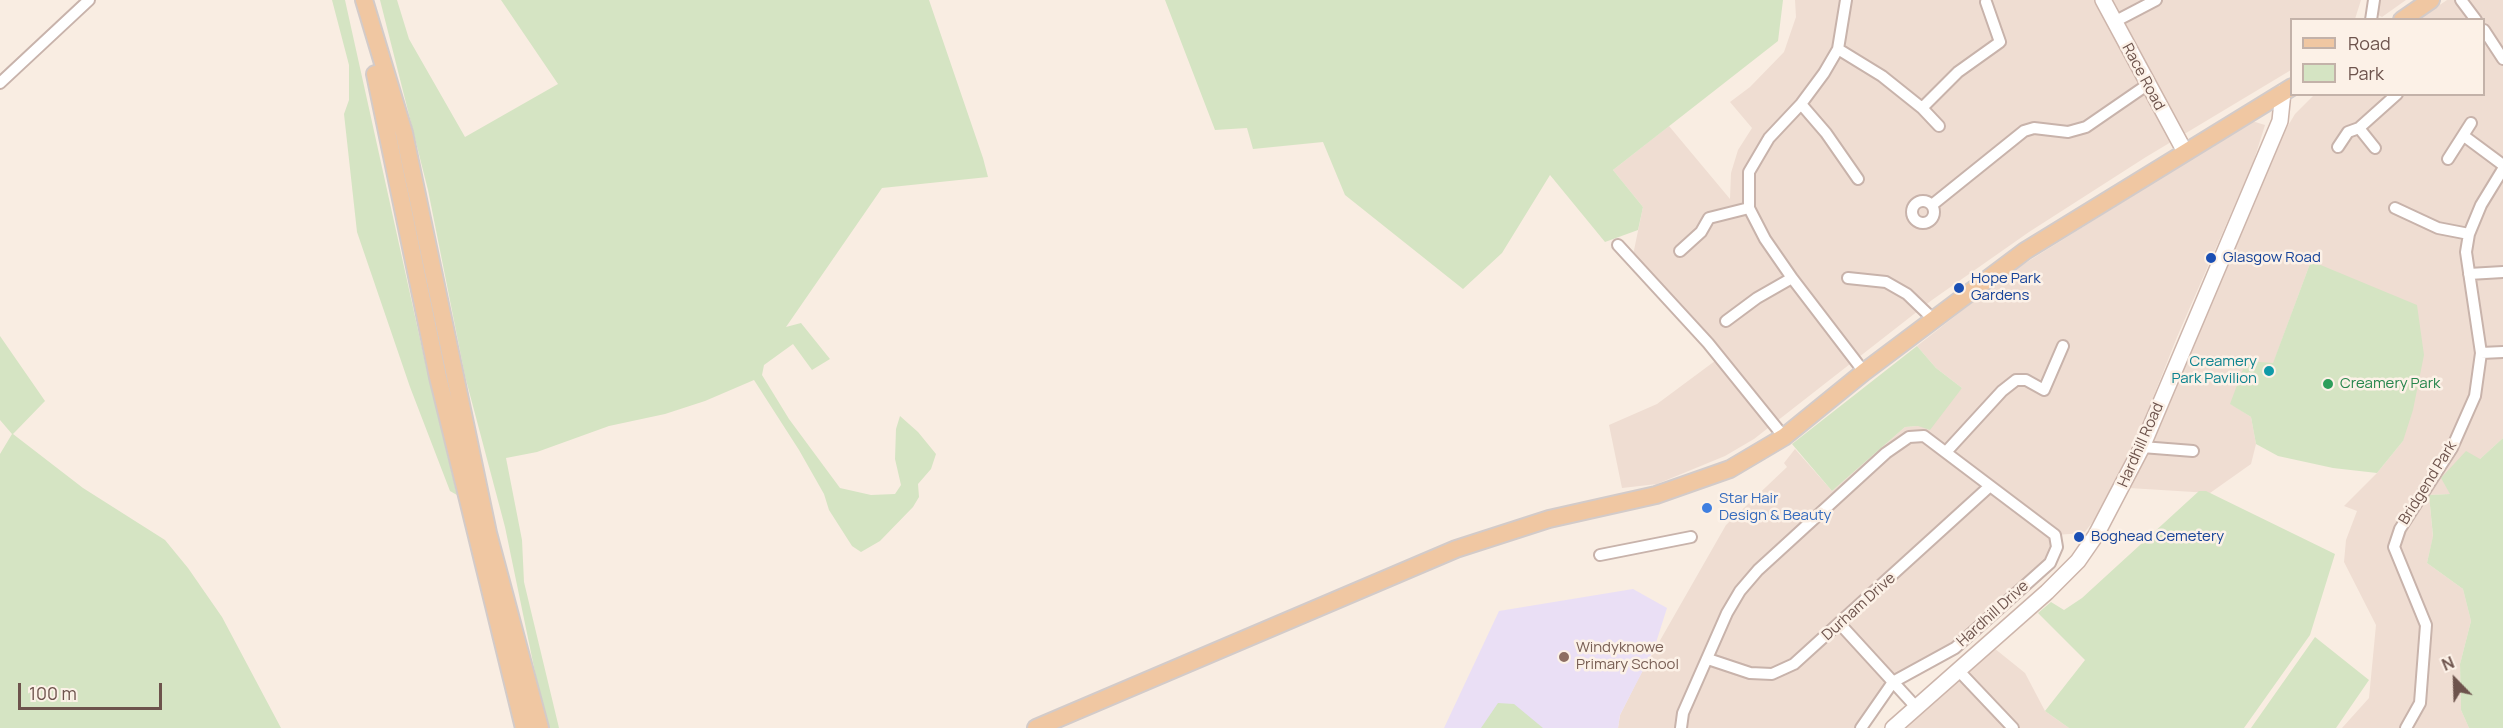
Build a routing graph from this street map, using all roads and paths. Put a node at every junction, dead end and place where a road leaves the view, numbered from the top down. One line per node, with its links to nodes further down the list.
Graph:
1 (89, 0): 18 (street)
2 (358, 0): 62 (main road)
3 (364, 0): 63 (main road)
4 (1846, 0): 16 (street)
5 (2103, 0): 14 (main road, Race Road)
6 (2156, 0): 14 (street)
7 (2374, 0): 11 (street)
8 (2431, 0): 12 (main road)
9 (2461, 0): 13 (street)
10 (1986, 2): 23 (street)
11 (2371, 18)
12 (2405, 18)
13 (2474, 18)
14 (2114, 22): 19 (main road, Race Road)
15 (2485, 31): 17 (street)
16 (1838, 49): 22 (street); 23 (street)
17 (2503, 57)
18 (0, 83)
19 (2147, 86): 30 (main road, Race Road); 34 (street)
20 (2288, 90): 30 (main road); 51 (main road, Hardhill Road)
21 (2395, 96): 26 (street)
22 (1801, 104): 33 (street); 35 (street)
23 (1922, 108): 25 (street)
24 (2471, 123): 27 (street)
25 (1939, 126)
26 (2359, 128): 28 (street); 29 (street)
27 (2464, 136): 31 (street); 32 (street)
28 (2338, 147)
29 (2375, 148)
30 (2186, 152): 44 (main road)
31 (2448, 159)
32 (2503, 167): 37 (street, Bridgend Park)
33 (1858, 179)
34 (1932, 205)
35 (1749, 208): 39 (street); 42 (street)
36 (2395, 208): 37 (street)
37 (2469, 234): 41 (street, Bridgend Park)
38 (1618, 245): 50 (street)
39 (1680, 251)
40 (2503, 272): 41 (street)
41 (2469, 274): 48 (street, Bridgend Park)
42 (1792, 278): 45 (street); 49 (street)
43 (1848, 278): 44 (street)
44 (1934, 320): 49 (main road)
45 (1726, 321)
46 (2062, 346): 53 (street)
47 (2503, 352): 48 (street)
48 (2481, 353): 69 (street, Bridgend Park)
49 (1864, 372): 50 (main road)
50 (1784, 437): 64 (main road)
51 (2142, 447): 52 (street); 59 (main road, Hardhill Road)
52 (2193, 451)
53 (1946, 452): 54 (street); 58 (street)
54 (1990, 486): 57 (street, Durham Drive); 60 (street, Hardhill Drive)
55 (1691, 537): 56 (street)
56 (1600, 555)
57 (1840, 624): 58 (street, Durham Drive); 60 (street)
58 (1708, 659): 65 (street)
59 (1958, 670): 61 (main road, Hardhill Road); 68 (street)
60 (1893, 682): 61 (street); 66 (street, Hardhill Drive)
61 (1916, 707): 67 (main road, Hardhill Road)
62 (524, 728)
63 (540, 728)
64 (1036, 728)
65 (1681, 728)
66 (1861, 728)
67 (1893, 728)
68 (2013, 728)
69 (2406, 728)

